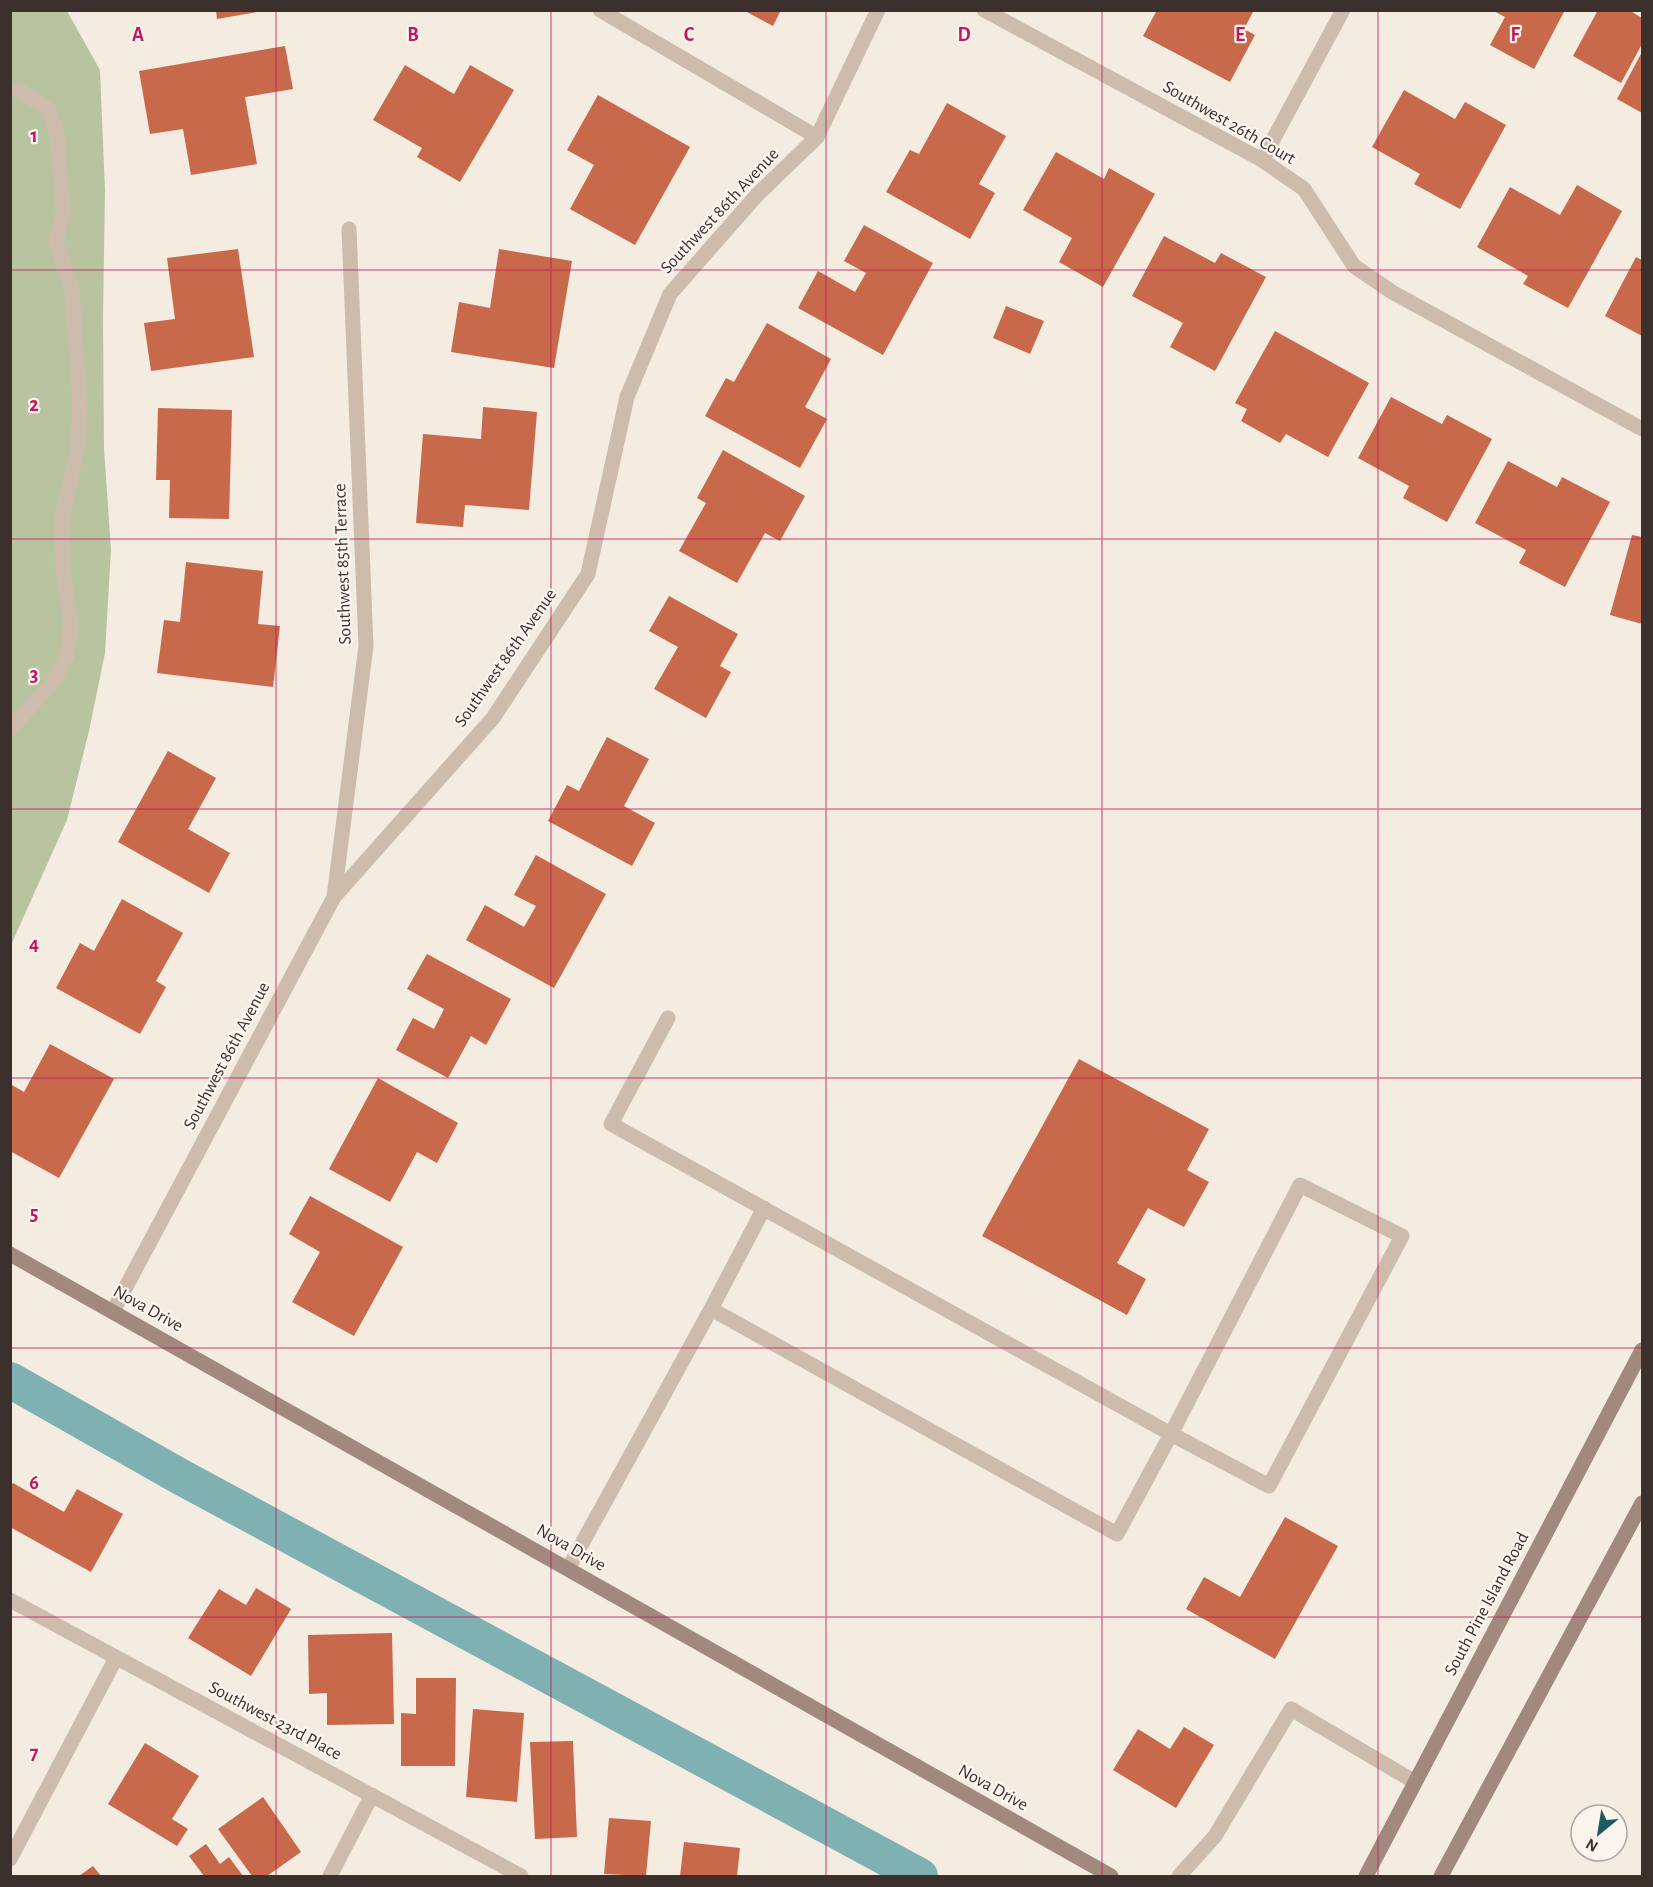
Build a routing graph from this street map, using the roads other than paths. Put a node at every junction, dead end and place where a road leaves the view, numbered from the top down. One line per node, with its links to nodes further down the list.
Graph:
1 (600, 10): 6 (street)
2 (878, 10): 6 (street, Southwest 86th Avenue)
3 (984, 10): 7 (street, Southwest 26th Court)
4 (1343, 10): 7 (street)
5 (10, 90): 10 (street)
6 (817, 137): 11 (street, Southwest 86th Avenue)
7 (1262, 160): 9 (street, Southwest 26th Court)
8 (349, 229): 11 (street, Southwest 85th Terrace)
9 (1642, 429)
10 (10, 729)
11 (334, 897): 16 (street, Southwest 86th Avenue)
12 (669, 1018): 13 (street)
13 (764, 1208): 15 (street); 18 (street)
14 (10, 1254): 16 (street, Nova Drive)
15 (711, 1309): 18 (street); 20 (street)
16 (113, 1311): 20 (street, Nova Drive)
17 (1642, 1350): 23 (street, South Pine Island Road)
18 (1171, 1434): 18 (street)
19 (1642, 1503): 31 (street)
20 (568, 1569): 28 (street, Nova Drive)
21 (10, 1600): 22 (street, Southwest 23rd Place)
22 (116, 1658): 24 (street, Southwest 23rd Place); 25 (street)
23 (1415, 1782): 29 (street); 30 (street, South Pine Island Road)
24 (372, 1795): 26 (street); 27 (street, Southwest 23rd Place)
25 (10, 1858)
26 (330, 1876)
27 (521, 1876)
28 (1111, 1876)
29 (1179, 1876)
30 (1366, 1876)
31 (1441, 1876)

